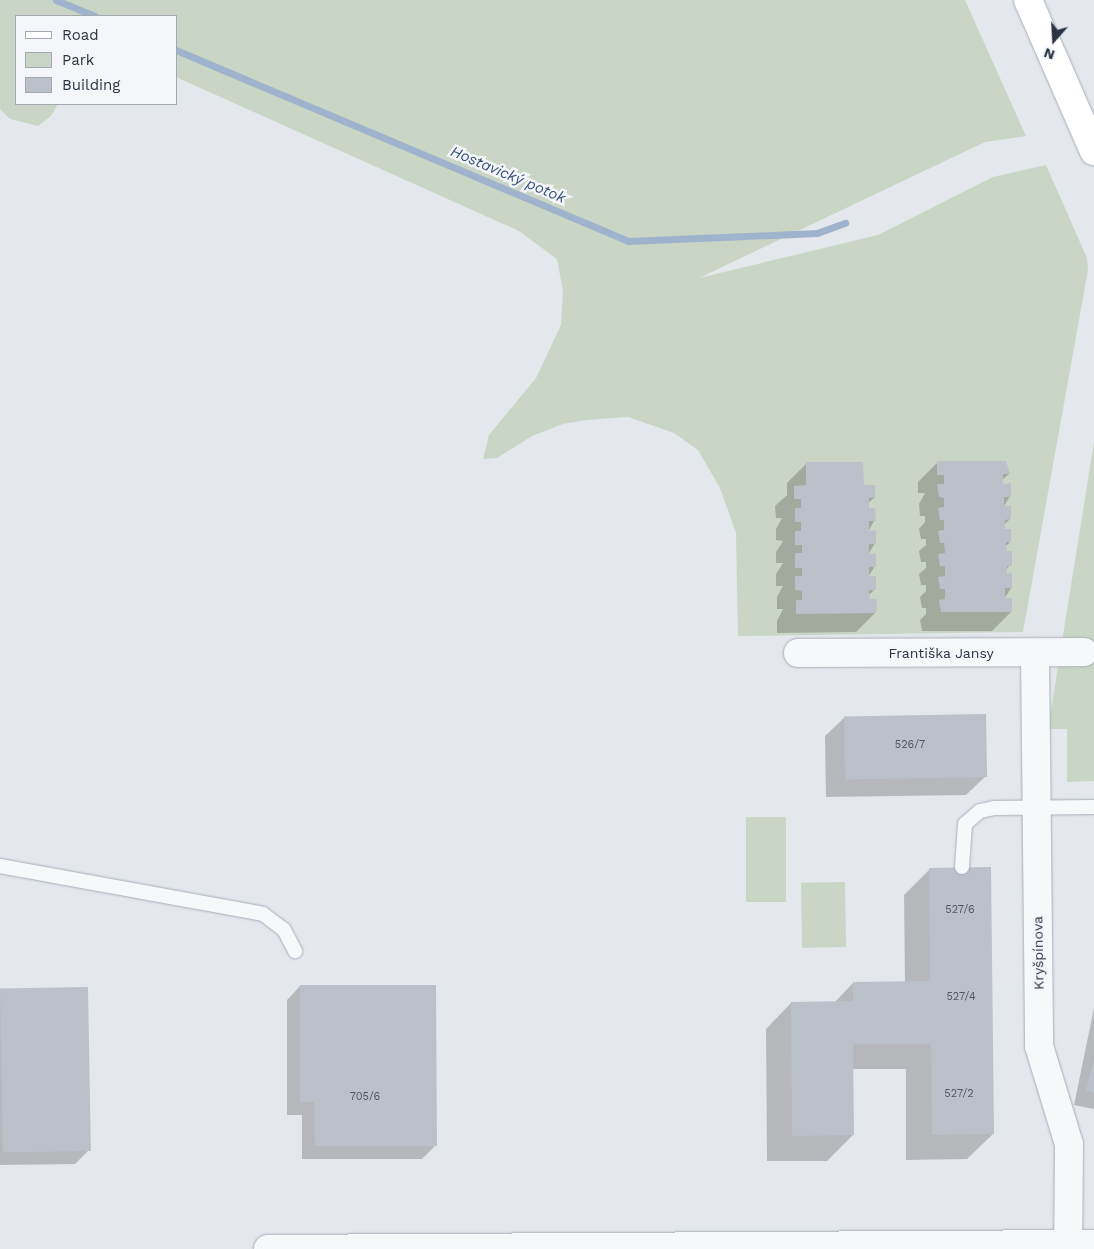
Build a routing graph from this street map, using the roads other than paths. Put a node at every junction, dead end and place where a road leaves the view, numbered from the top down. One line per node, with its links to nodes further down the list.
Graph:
1 (1028, 0): 2 (main road)
2 (1094, 151)
3 (1035, 652): 4 (street, Františka Jansy); 5 (street, Františka Jansy); 6 (street, Kryšpínova)
4 (1084, 652)
5 (798, 653)
6 (1036, 807): 7 (lane); 9 (lane); 11 (street, Kryšpínova)
7 (1094, 807)
8 (0, 866): 10 (lane)
9 (962, 867)
10 (295, 951)
11 (1077, 1245): 12 (street)
12 (268, 1249)

